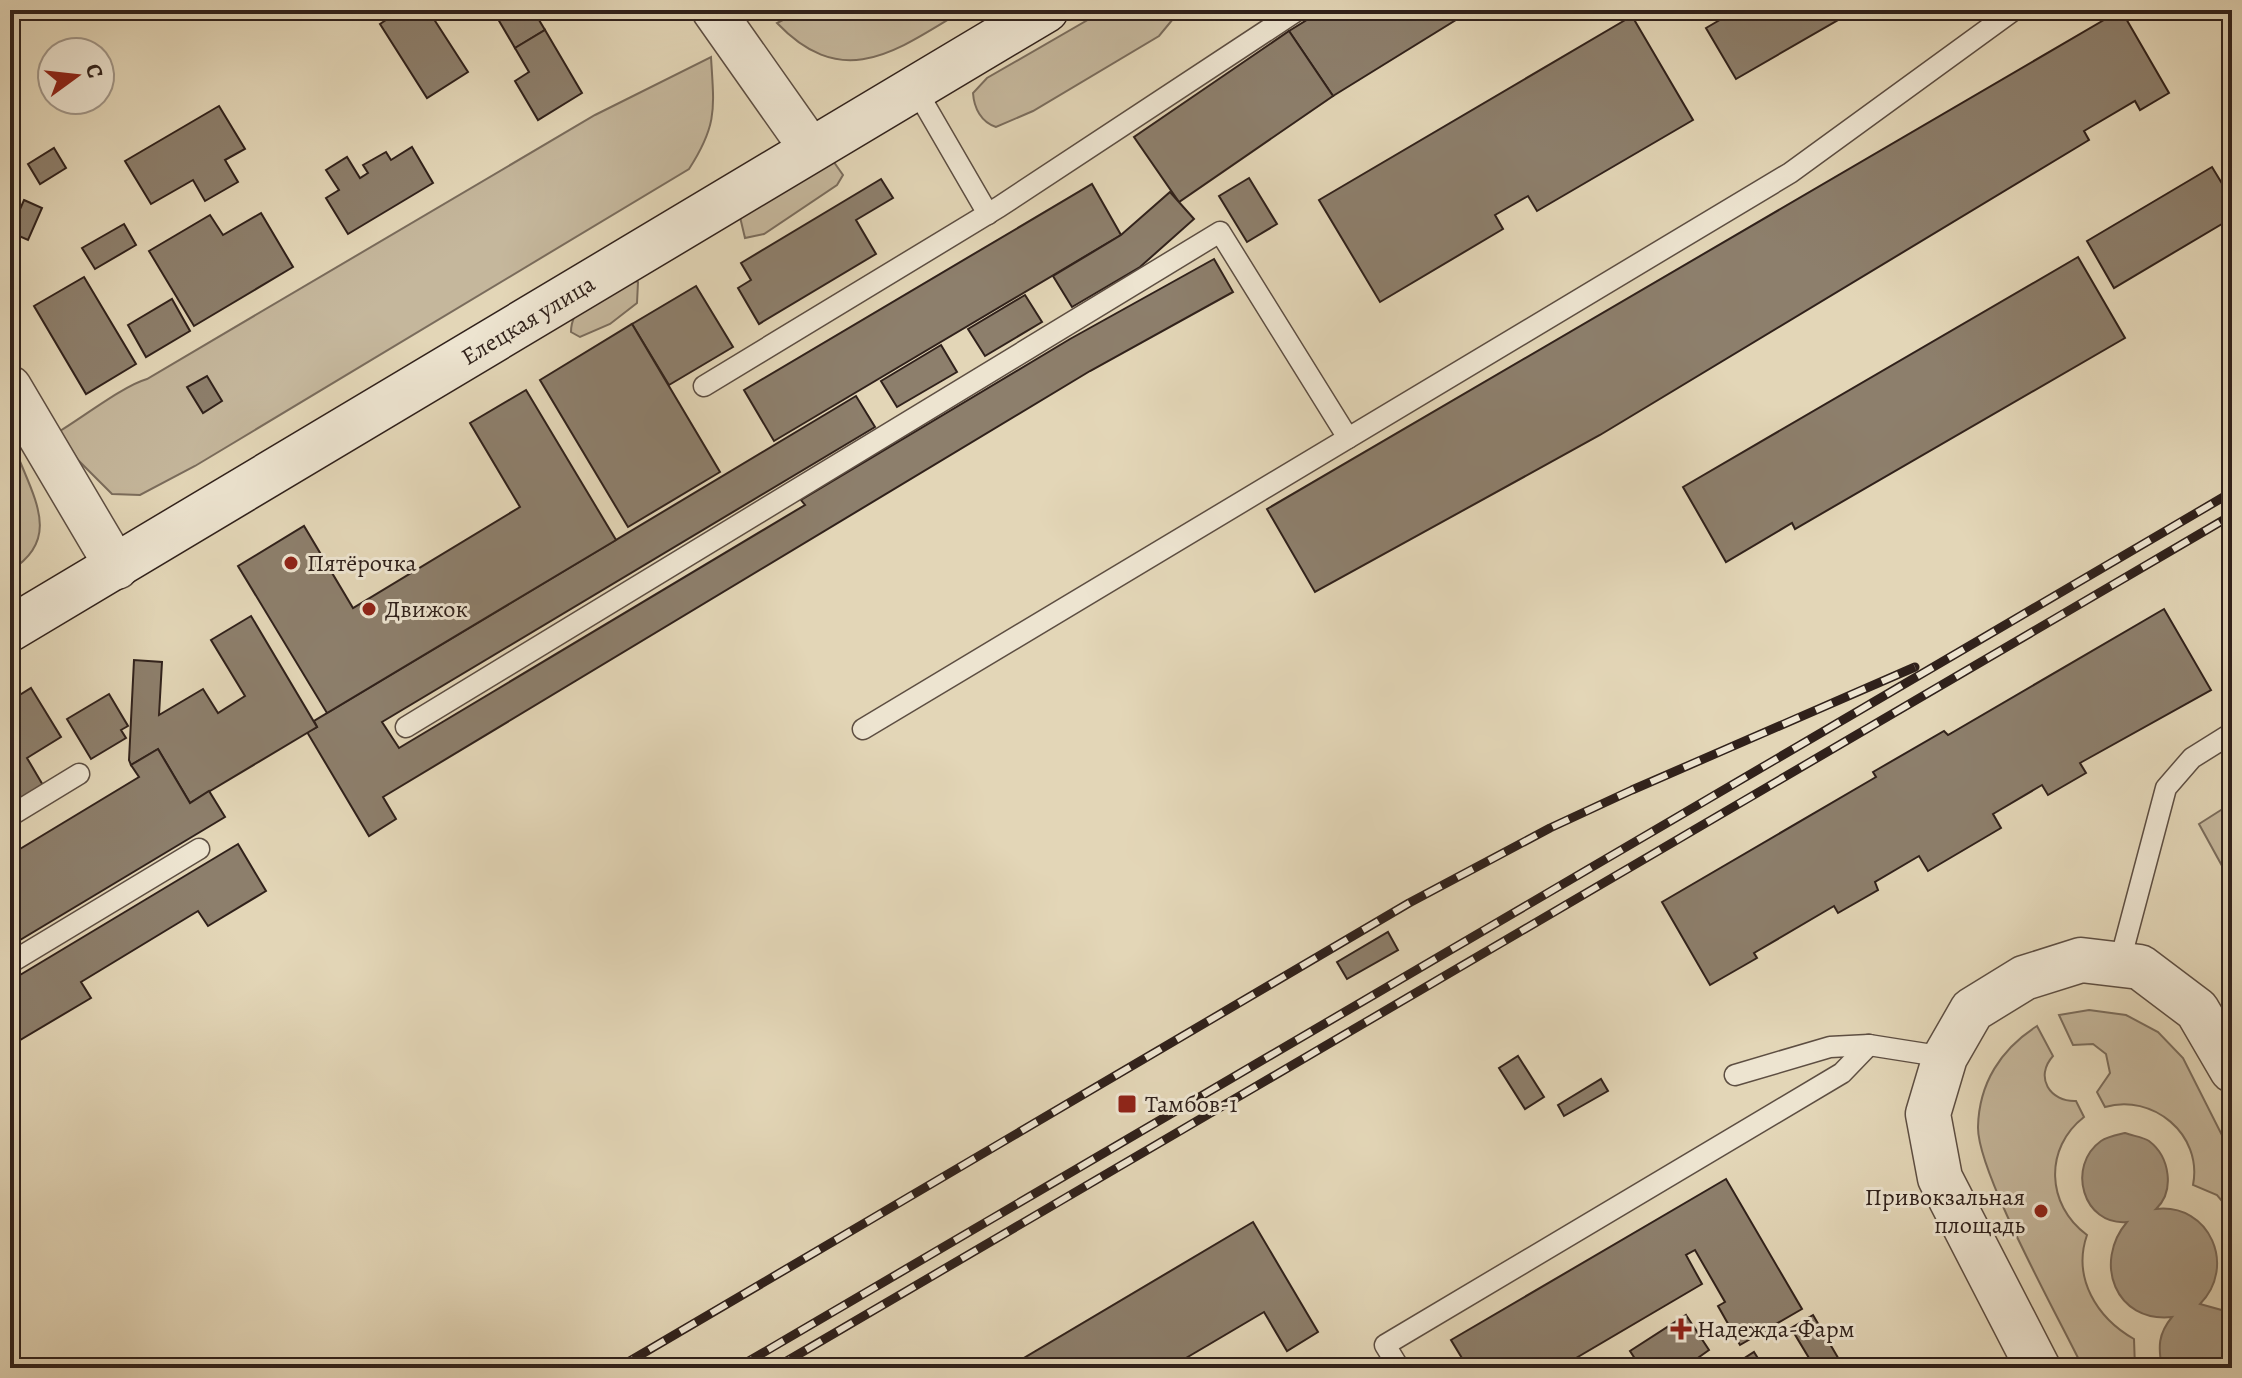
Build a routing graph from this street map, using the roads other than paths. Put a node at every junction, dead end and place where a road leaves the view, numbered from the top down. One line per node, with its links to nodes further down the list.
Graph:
1 (713, 10): 6 (street)
2 (1046, 10): 5 (main road, Елецкая улица)
3 (1298, 10): 7 (lane)
4 (2014, 10): 10 (lane)
5 (915, 88): 6 (main road, Елецкая улица); 7 (lane)
6 (811, 149): 11 (main road, Елецкая улица)
7 (988, 214): 8 (lane)
8 (704, 386)
9 (10, 387): 11 (street)
10 (1348, 438): 13 (lane); 14 (lane)
11 (117, 568): 12 (main road, Елецкая улица)
12 (10, 629)
13 (406, 727)
14 (863, 729)
15 (2232, 733): 20 (lane)
16 (79, 774): 17 (lane)
17 (10, 816)
18 (199, 849): 19 (lane)
19 (10, 963)
20 (2119, 965): 22 (main road); 23 (main road)
21 (1869, 1045): 22 (lane); 24 (lane); 25 (lane)
22 (1945, 1057): 26 (main road)
23 (2232, 1070)
24 (1735, 1075)
25 (1399, 1368)
26 (2038, 1368)

